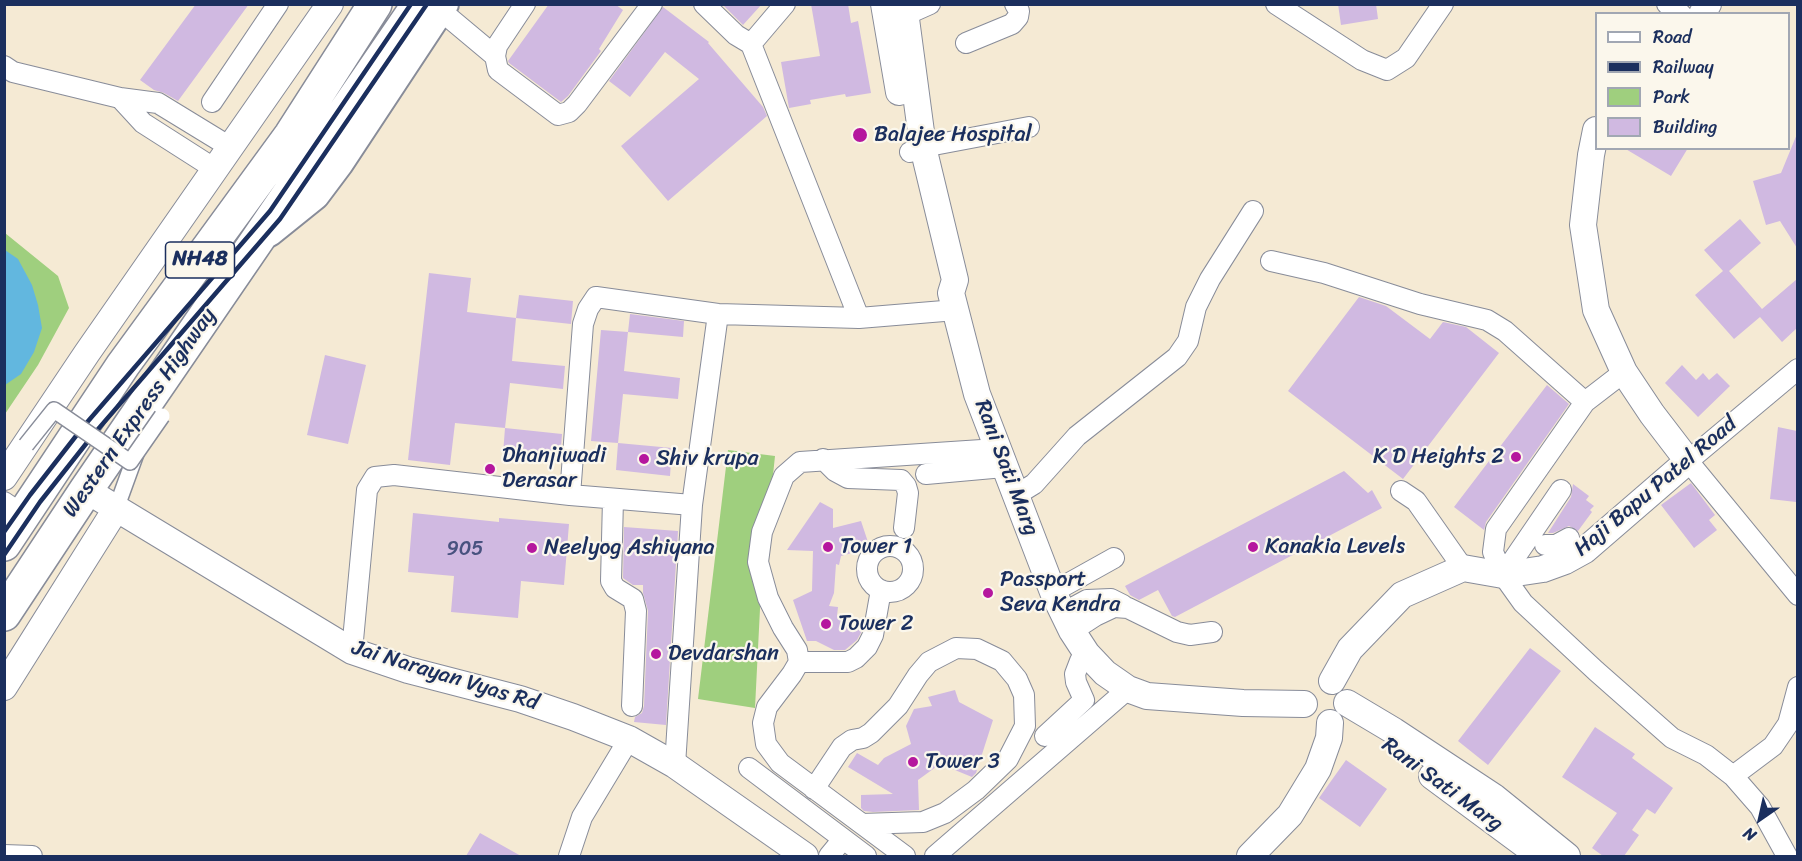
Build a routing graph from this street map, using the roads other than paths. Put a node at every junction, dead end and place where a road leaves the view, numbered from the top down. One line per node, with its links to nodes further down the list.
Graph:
1 (278, 4): 20 (street)
2 (330, 4): 23 (street)
3 (375, 4): 25 (highway, Western Express Highway / NH48)
4 (525, 4): 17 (street)
5 (652, 4): 17 (street)
6 (704, 4): 14 (street)
7 (785, 4): 14 (street)
8 (930, 4): 13 (street)
9 (1015, 4): 15 (street)
10 (1276, 4): 11 (street)
11 (1443, 4)
12 (434, 6): 16 (highway, Western Express Highway / NH48); 17 (street)
13 (895, 12): 24 (street, Rani Sati Marg)
14 (751, 44): 33 (street)
15 (966, 44)
16 (396, 56): 27 (highway, Western Express Highway / NH48); 29 (main road)
17 (495, 56)
18 (4, 66): 19 (street)
19 (120, 98): 23 (street); 26 (street)
20 (212, 102)
21 (1029, 127): 24 (street)
22 (1595, 135): 35 (street)
23 (230, 147): 26 (street)
24 (917, 149): 31 (street, Rani Sati Marg)
25 (271, 162): 27 (highway); 52 (highway, Western Express Highway / NH48)
26 (215, 169): 38 (street)
27 (298, 181): 29 (highway, Western Express Highway / NH48)
28 (1253, 211): 49 (street)
29 (259, 240): 45 (highway, Western Express Highway / NH48)
30 (1271, 261): 36 (street)
31 (954, 302): 33 (street); 40 (street, Rani Sati Marg)
32 (718, 314): 33 (street); 48 (street); 51 (street)
33 (859, 318)
34 (1797, 369): 42 (street, Haji Bapu Patel Road)
35 (1624, 372): 36 (street); 42 (street)
36 (1585, 402): 60 (street)
37 (162, 416): 39 (street, bridge)
38 (26, 445): 39 (street, bridge); 44 (street)
39 (137, 452): 53 (street)
40 (1001, 458): 41 (street); 43 (street); 49 (street, Rani Sati Marg)
41 (823, 459): 54 (street); 68 (street)
42 (1688, 461): 55 (street, Haji Bapu Patel Road); 62 (street)
43 (926, 474)
44 (4, 477)
45 (86, 490): 53 (street, Jai Narayan Vyas Rd); 63 (highway, Western Express Highway / NH48)
46 (1561, 490): 60 (street)
47 (1401, 491): 59 (street)
48 (570, 495): 50 (street); 66 (street)
49 (1016, 495): 64 (street, Rani Sati Marg)
50 (613, 499): 51 (street); 74 (street)
51 (692, 505): 78 (street)
52 (14, 509): 56 (highway, Western Express Highway / NH48)
53 (116, 509): 66 (street, Jai Narayan Vyas Rd); 70 (street)
54 (904, 528)
55 (1574, 541): 57 (street); 60 (street, Haji Bapu Patel Road)
56 (4, 544)
57 (1545, 545)
58 (1114, 558): 64 (street)
59 (1463, 567): 60 (street, Haji Bapu Patel Road); 69 (street)
60 (1503, 575): 80 (street)
61 (881, 590): 68 (street)
62 (1797, 595)
63 (6, 611)
64 (1062, 612): 65 (street); 67 (street, Rani Sati Marg)
65 (1212, 632)
66 (352, 651): 77 (street, Jai Narayan Vyas Rd)
67 (1087, 654): 72 (street, Rani Sati Marg); 76 (street)
68 (799, 662): 81 (street)
69 (1332, 681): 73 (street); 75 (street)
70 (4, 687)
71 (1797, 687): 80 (street)
72 (1128, 690): 73 (street, Rani Sati Marg); 92 (street)
73 (1304, 704): 75 (street)
74 (632, 706)
75 (1340, 714): 82 (street, Rani Sati Marg); 93 (street)
76 (1045, 736)
77 (629, 739): 78 (street, Jai Narayan Vyas Rd); 87 (street)
78 (675, 765): 88 (street, Jai Narayan Vyas Rd)
79 (749, 768): 84 (street)
80 (1733, 776): 96 (street)
81 (814, 789): 83 (street); 83 (street)
82 (1484, 802): 94 (street, Rani Sati Marg); 95 (street)
83 (862, 824): 91 (street)
84 (843, 839): 89 (street); 90 (street)
85 (4, 855): 86 (street)
86 (32, 856)
87 (569, 856)
88 (805, 856)
89 (829, 856)
90 (866, 856)
91 (905, 856)
92 (935, 856)
93 (1250, 856)
94 (1540, 856)
95 (1567, 856)
96 (1787, 856)

